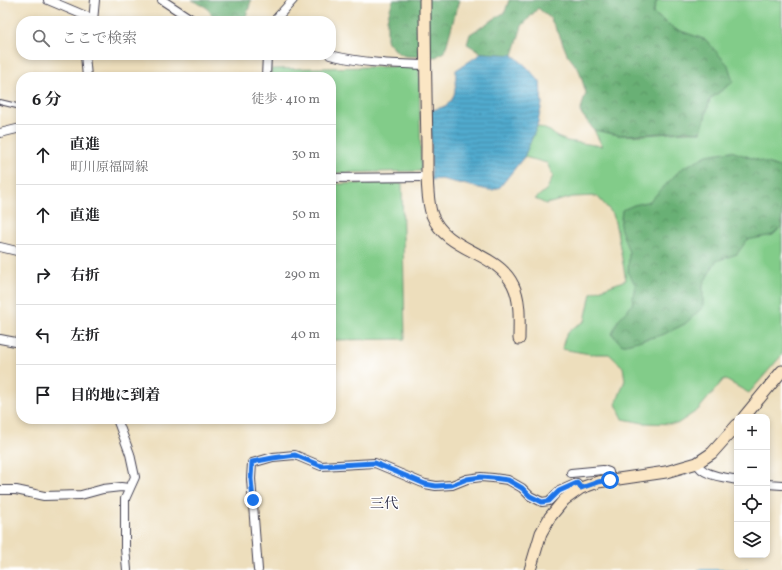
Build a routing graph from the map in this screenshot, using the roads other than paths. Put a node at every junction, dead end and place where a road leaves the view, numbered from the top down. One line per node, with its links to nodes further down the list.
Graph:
1 (48, 0): 6 (street)
2 (95, 0): 7 (street)
3 (162, 0): 8 (street)
4 (293, 0): 9 (street)
5 (425, 0): 13 (street)
6 (84, 16)
7 (93, 16)
8 (186, 16)
9 (279, 16)
10 (336, 56): 13 (street)
11 (85, 60): 14 (street)
12 (266, 60): 15 (street)
13 (425, 65): 20 (street)
14 (87, 72)
15 (266, 72)
16 (0, 102): 17 (lane)
17 (16, 106)
18 (16, 129): 19 (street)
19 (0, 132)
20 (427, 177): 21 (street); 25 (street)
21 (336, 178)
22 (0, 247): 23 (street)
23 (16, 251)
24 (0, 339): 26 (street)
25 (519, 339)
26 (16, 342)
27 (782, 371): 28 (street)
28 (746, 414)
29 (119, 424): 39 (street)
30 (734, 428): 31 (street)
31 (697, 463): 34 (street); 35 (street)
32 (586, 471): 33 (street); 35 (street); 37 (street)
33 (571, 473)
34 (734, 479)
35 (610, 480): 37 (street)
36 (770, 484): 38 (street)
37 (579, 485): 41 (street); 42 (street)
38 (782, 485)
39 (129, 488): 40 (street); 43 (street)
40 (0, 490)
41 (546, 502): 42 (street); 44 (street)
42 (554, 512): 45 (street)
43 (127, 570)
44 (258, 570)
45 (530, 570)

